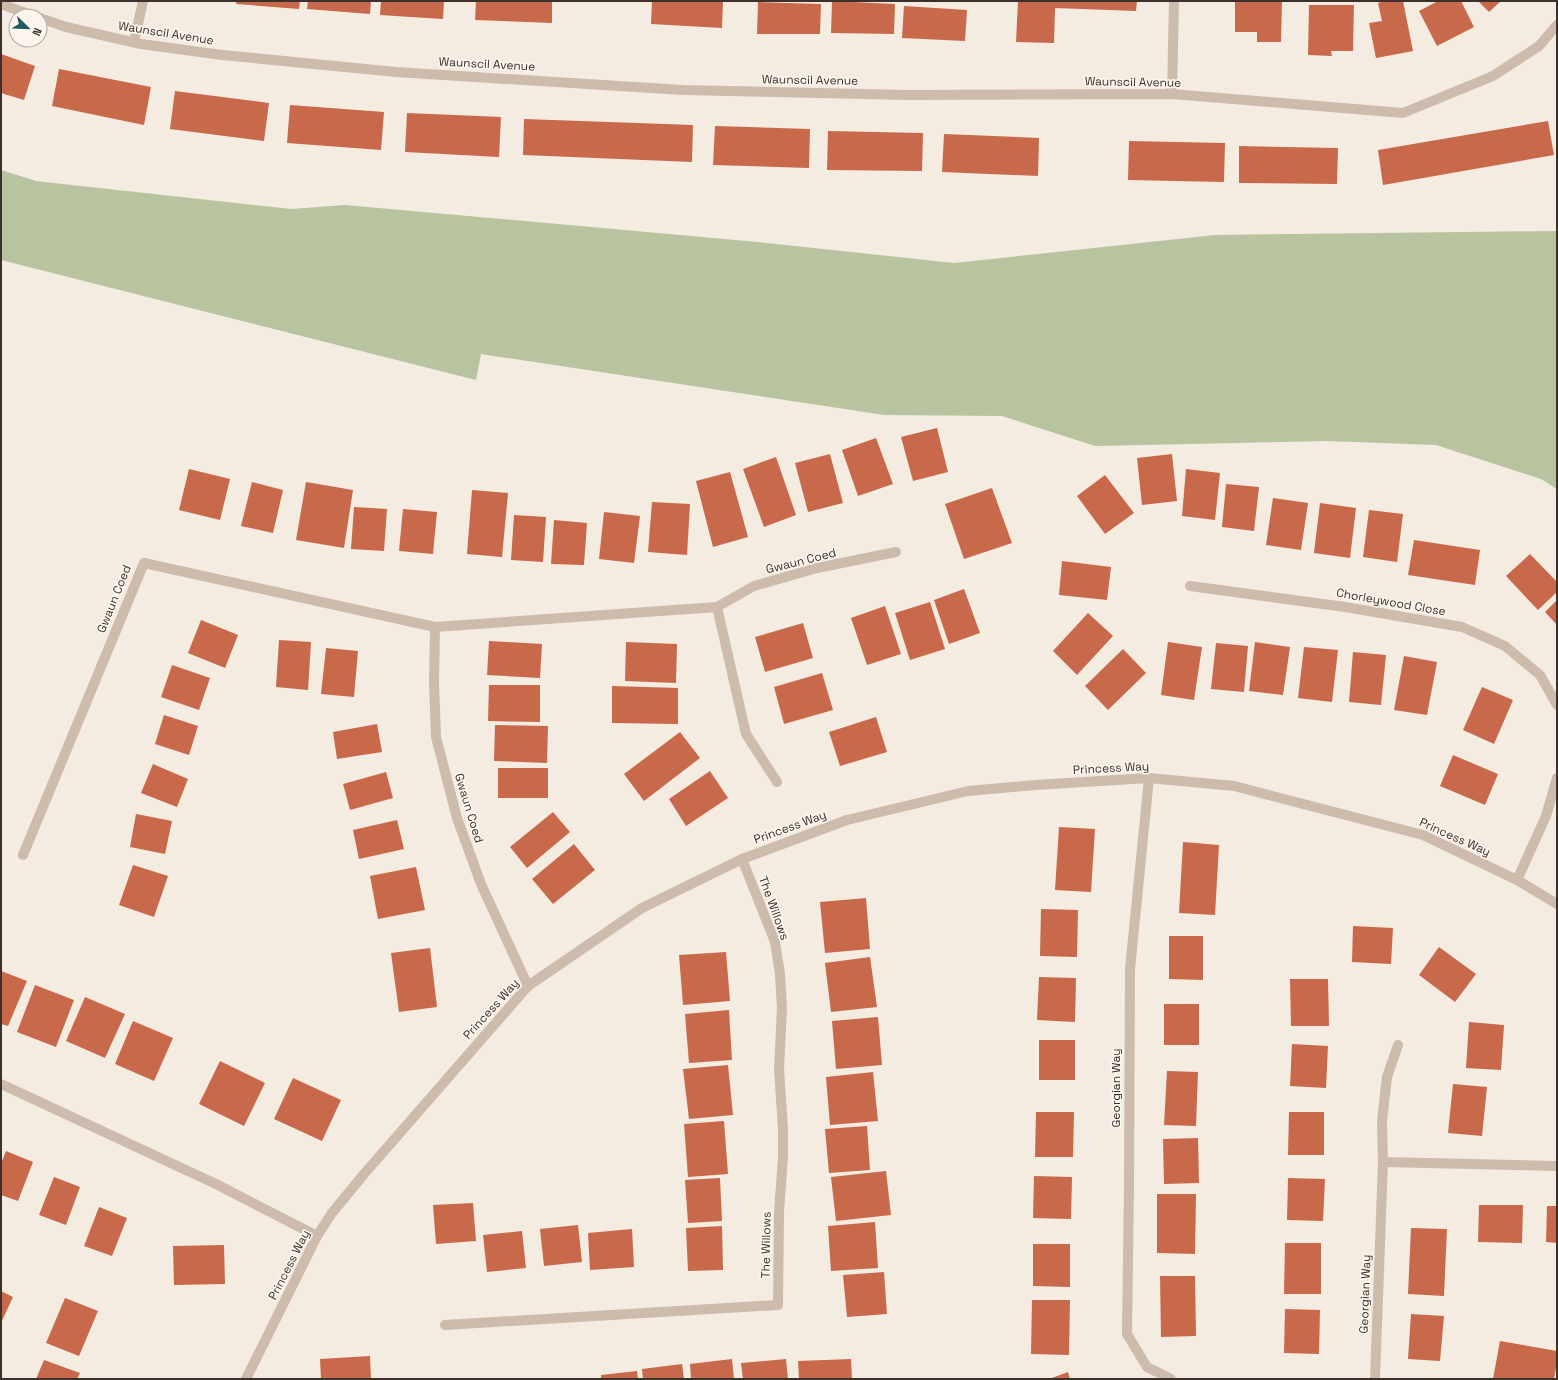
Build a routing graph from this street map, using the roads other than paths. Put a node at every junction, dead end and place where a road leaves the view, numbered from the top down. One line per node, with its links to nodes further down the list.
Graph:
1 (143, 1): 7 (street)
2 (1174, 1): 8 (street)
3 (1, 4): 4 (street)
4 (12, 8)
5 (48, 21): 7 (street, Waunscil Avenue)
6 (1557, 24): 8 (street, Waunscil Avenue)
7 (134, 42): 8 (street, Waunscil Avenue)
8 (1172, 94)
9 (896, 552): 11 (street, Gwaun Coed)
10 (1190, 586): 13 (street, Chorleywood Close)
11 (717, 607): 12 (street, Gwaun Coed); 16 (street)
12 (435, 627): 17 (street, Gwaun Coed); 21 (street, Gwaun Coed)
13 (1557, 705)
14 (1149, 778): 18 (street, Princess Way); 19 (street, Princess Way); 29 (street, Georgian Way)
15 (1557, 778): 19 (street)
16 (777, 782)
17 (23, 855)
18 (742, 859): 21 (street, Princess Way); 27 (street, The Willows)
19 (1516, 880): 20 (street, Princess Way)
20 (1557, 904)
21 (528, 986): 26 (street, Princess Way)
22 (1398, 1045): 24 (street, Georgian Way)
23 (1, 1084): 26 (street)
24 (1384, 1162): 25 (street); 30 (street, Georgian Way)
25 (1557, 1166)
26 (317, 1236): 28 (street, Princess Way)
27 (445, 1325)
28 (246, 1379)
29 (1172, 1379)
30 (1375, 1379)

